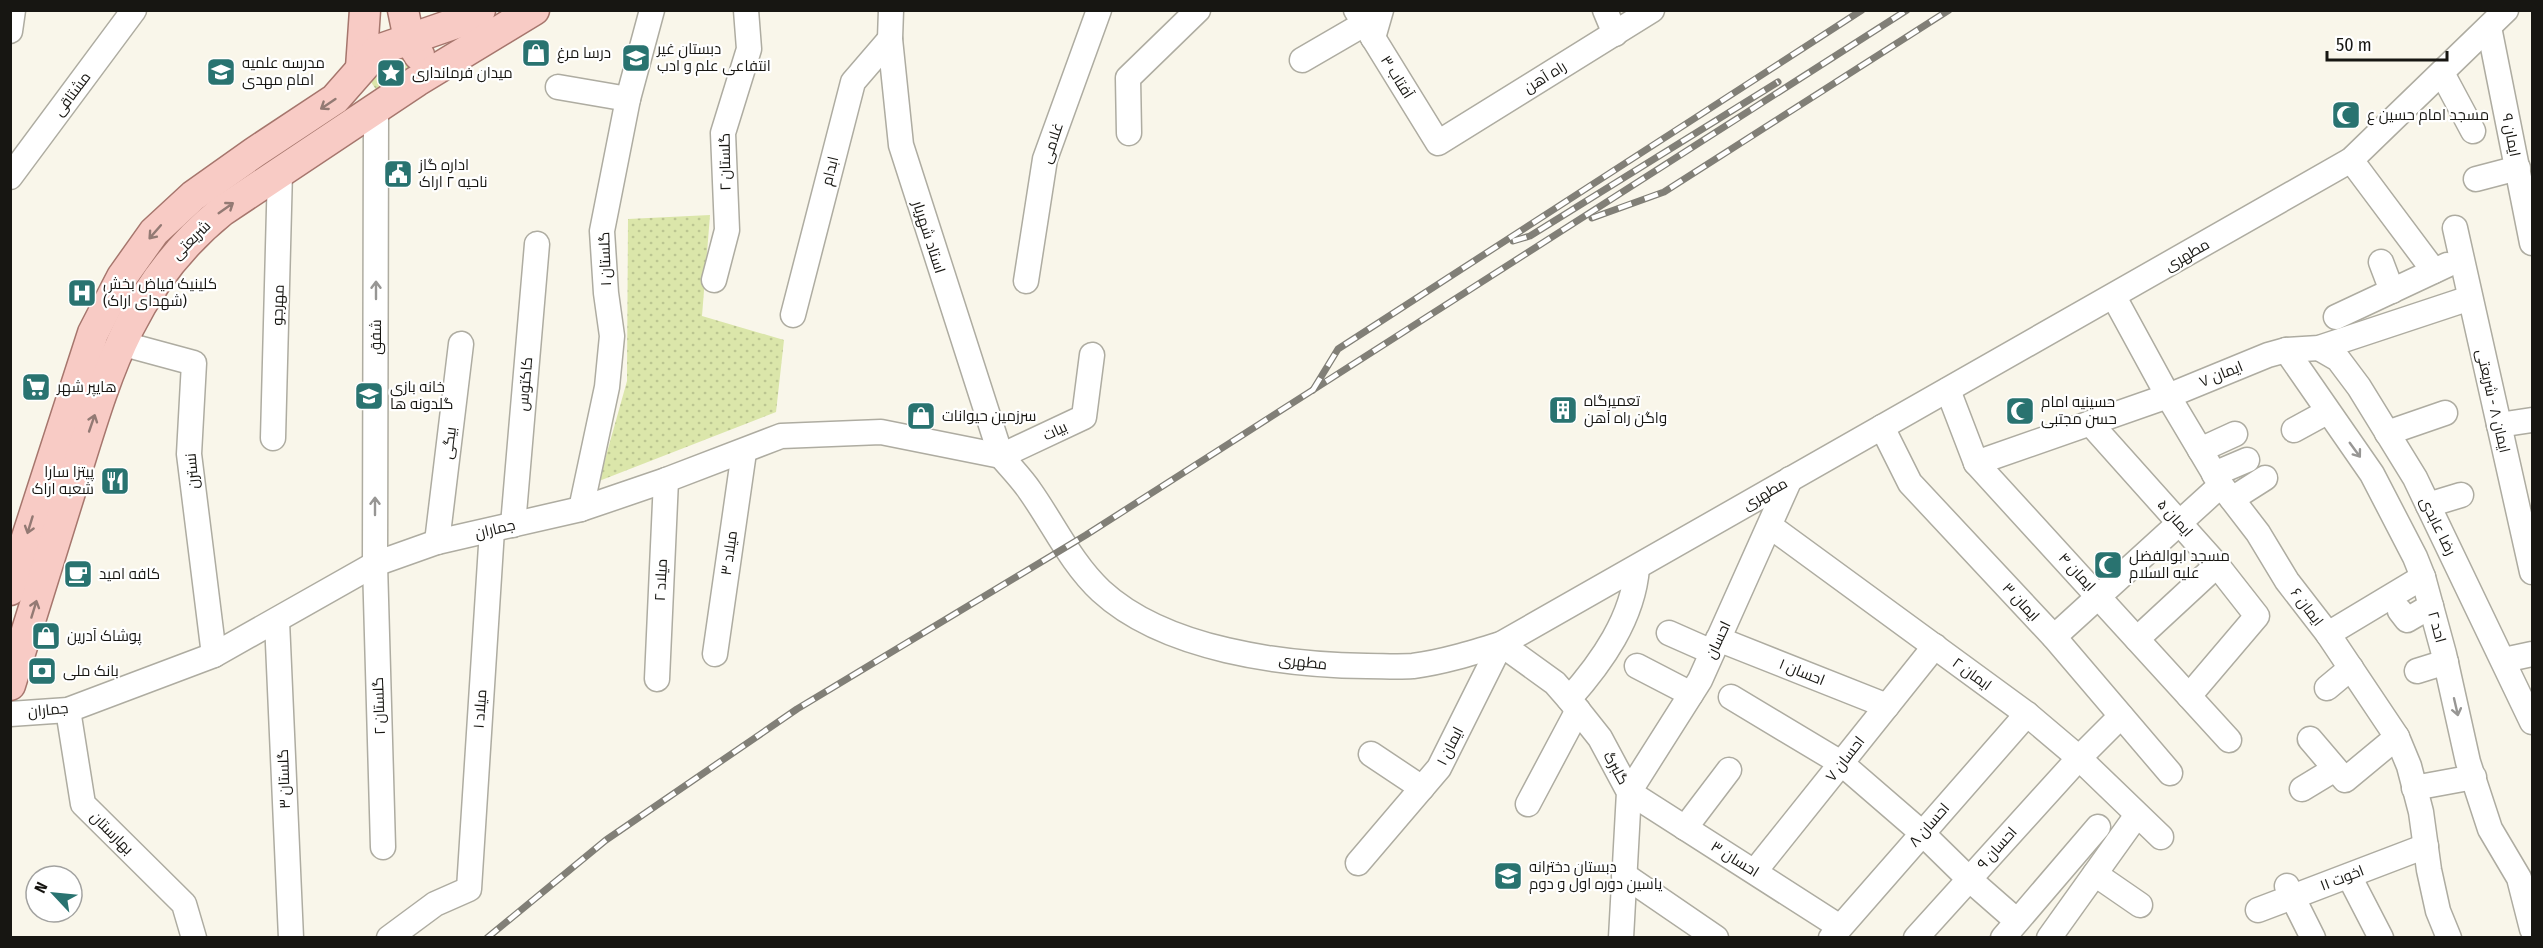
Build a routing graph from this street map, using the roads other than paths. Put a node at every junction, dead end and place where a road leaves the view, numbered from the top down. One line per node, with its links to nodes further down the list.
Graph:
1 (13, 10): 16 (street)
2 (134, 10): 33 (street, مشتاقی)
3 (365, 10): 21 (main road)
4 (403, 10): 18 (main road)
5 (534, 10): 15 (main road, شریعتی)
6 (652, 10): 25 (street, گلستان ۱)
7 (746, 10): 41 (street, گلستان ۲)
8 (891, 10): 19 (street, استاد شهریار)
9 (1099, 10): 42 (street, غلامی)
10 (1198, 10): 28 (street)
11 (1605, 10): 17 (street)
12 (1653, 10): 17 (street, راه آهن)
13 (2498, 19): 22 (street, مطهری); 31 (street, ایمان ۹)
14 (1369, 21): 20 (street); 29 (street, آفتاب ۳)
15 (474, 25): 18 (main road, شریعتی); 23 (main road, شریعتی)
16 (10, 31)
17 (1615, 34): 29 (street, راه آهن)
18 (409, 39): 21 (main road, شریعتی); 23 (main road)
19 (890, 39): 46 (street, ابدام); 67 (street, استاد شهریار)
20 (1302, 60)
21 (361, 68): 86 (main road, شریعتی, one-way to 86)
22 (2442, 73): 27 (street); 30 (street, مطهری)
23 (417, 81): 26 (main road, شریعتی)
24 (558, 87): 25 (street)
25 (628, 99): 76 (street, گلستان ۱)
26 (376, 110): 32 (main road, شریعتی); 81 (street, شفق, one-way to 26)
27 (2473, 131)
28 (1129, 133)
29 (1438, 143)
30 (2351, 160): 40 (street); 44 (street, مطهری)
31 (2518, 168): 34 (street); 36 (street, ایمان ۹)
32 (280, 171): 48 (main road, شریعتی, one-way to 32); 64 (street, مهرجو)
33 (10, 177)
34 (2476, 179)
35 (2455, 228): 38 (street, ایمان ۸ - شریعتی)
36 (2532, 243)
37 (537, 244): 79 (street, کاکتوس)
38 (2461, 260): 40 (street); 45 (street, ایمان ۸ - شریعتی)
39 (2381, 262): 43 (street)
40 (2434, 271): 43 (street)
41 (714, 280)
42 (1026, 281)
43 (2392, 291): 47 (street)
44 (2114, 297): 53 (street, مطهری); 54 (street, ایمان ۶)
45 (2469, 298): 50 (street, ایمان ۷); 59 (street, ایمان ۸ - شریعتی)
46 (793, 315)
47 (2336, 317)
48 (120, 343): 100 (street, نسترن); 107 (main road, شریعتی, one-way to 48)
49 (461, 344): 80 (street, بیگی)
50 (2319, 348): 51 (street, ایمان ۷); 62 (street, رضا عابدی)
51 (2286, 350): 54 (street, ایمان ۷); 55 (street, احد ۲)
52 (1092, 355): 67 (street, بیات)
53 (1948, 390): 60 (street, مطهری); 69 (street, ایمان ۴)
54 (2168, 396): 58 (street, ایمان ۷); 65 (street, ایمان ۶)
55 (2327, 412): 61 (street); 85 (street, احد ۲, one-way to 85)
56 (2445, 413): 62 (street)
57 (2532, 420): 59 (street)
58 (2090, 423): 69 (street, ایمان ۷); 77 (street, ایمان ۵)
59 (2499, 425): 84 (street, ایمان ۸ - شریعتی)
60 (1882, 427): 71 (street, مطهری); 93 (street, ایمان ۳)
61 (2294, 430)
62 (2387, 433): 75 (street, رضا عابدی)
63 (2235, 434): 65 (street)
64 (273, 438)
65 (2200, 450): 73 (street, ایمان ۶)
66 (744, 452): 67 (street, جماران); 72 (street, جماران); 98 (street, میلاد ۳)
67 (1001, 456): 95 (street, مطهری)
68 (2247, 460): 73 (street)
69 (1976, 464): 87 (street, ایمان ۴)
70 (2265, 478): 73 (street)
71 (1790, 479): 78 (street, احسان); 83 (street, مطهری)
72 (666, 480): 76 (street, جماران); 106 (street, میلاد ۲)
73 (2222, 486): 77 (street); 92 (street, ایمان ۶)
74 (2461, 495): 75 (street)
75 (2428, 505): 101 (street, رضا عابدی)
76 (581, 509): 79 (street, جماران)
77 (2180, 523): 82 (street, ایمان ۵); 87 (street)
78 (1770, 526): 96 (street, احسان); 97 (street, ایمان ۲)
79 (502, 527): 80 (street, جماران); 156 (street, میلاد ۱)
80 (437, 543): 81 (street, جماران)
81 (375, 564): 90 (street, جماران); 140 (street, گلستان ۲)
82 (2217, 565): 94 (street); 110 (street, ایمان ۵)
83 (1637, 568): 95 (street, مطهری); 112 (street)
84 (2532, 572)
85 (2423, 577): 88 (street, احد ۲); 92 (street)
86 (10, 590)
87 (2099, 596): 93 (street); 94 (street, ایمان ۴)
88 (2431, 606): 89 (street); 102 (street, احد ۲)
89 (2400, 611)
90 (277, 621): 100 (street, جماران); 155 (street, گلستان ۳)
91 (1669, 633): 96 (street, احسان ۱)
92 (2328, 634): 104 (street, ایمان ۶)
93 (2054, 637): 117 (street, ایمان ۳)
94 (2138, 639): 110 (street, ایمان ۴)
95 (1501, 644): 112 (street, گلبرگ); 129 (street, ایمان ۱)
96 (1715, 645): 109 (street, احسان); 113 (street, احسان ۱)
97 (1935, 646): 113 (street, احسان ۷); 116 (street, ایمان ۲)
98 (715, 654)
99 (2532, 654): 101 (street)
100 (214, 655): 114 (street, جماران)
101 (2504, 660): 118 (street, رضا عابدی)
102 (2446, 662): 105 (street); 128 (street, احد ۲, one-way to 128)
103 (1637, 666): 109 (street)
104 (2351, 668): 108 (street); 119 (street, ایمان ۶)
105 (2417, 671)
106 (657, 679)
107 (10, 685)
108 (2327, 688)
109 (1691, 694): 132 (street, احسان)
110 (2189, 696): 121 (street, ایمان ۴)
111 (1731, 697): 124 (street)
112 (1574, 704): 132 (street, گلبرگ); 133 (street)
113 (1887, 706): 124 (street, احسان ۷)
114 (68, 710): 115 (street, جماران); 154 (street, بهارستان)
115 (10, 714)
116 (2027, 714): 123 (street, ایمان ۲); 137 (street, احسان ۸)
117 (2121, 716): 123 (street, احسان ۹); 127 (street, ایمان ۳)
118 (2532, 722)
119 (2397, 737): 125 (street); 130 (street, ایمان ۶)
120 (2310, 739): 125 (street)
121 (2229, 740)
122 (1371, 754): 129 (street)
123 (2079, 758): 134 (street, ایمان ۲); 146 (street, احسان ۹)
124 (1842, 763): 137 (street); 142 (street, احسان ۷)
125 (2335, 769): 131 (street)
126 (1729, 770): 136 (street)
127 (2170, 773)
128 (2474, 777): 130 (street); 151 (street, احد ۲)
129 (1422, 788): 141 (street, ایمان ۱)
130 (2414, 788): 139 (street, ایمان ۶)
131 (2302, 789)
132 (1629, 792): 136 (street, احسان ۳); 144 (street, گلبرگ)
133 (1528, 804)
134 (2138, 815): 138 (street, ایمان ۲); 143 (street)
135 (2097, 827): 150 (street)
136 (1685, 828): 142 (street, احسان ۳)
137 (1922, 833): 146 (street); 153 (street, احسان ۸)
138 (2161, 837)
139 (2426, 846): 145 (street, اخوت ۱۱); 163 (street, ایمان ۶)
140 (383, 847)
141 (1358, 863)
142 (1755, 871): 153 (street, احسان ۳)
143 (2095, 874): 148 (street); 160 (street)
144 (1624, 875): 152 (street, گلبرگ); 158 (street)
145 (2349, 876): 147 (street, اخوت ۱۱); 162 (street)
146 (1969, 879): 150 (street); 159 (street, احسان ۹)
147 (2290, 892): 149 (street, اخوت ۱۱); 161 (street)
148 (2140, 905)
149 (2258, 910)
150 (2010, 929)
151 (2532, 929)
152 (1621, 930): 157 (street)
153 (1835, 932)
154 (194, 938)
155 (291, 938)
156 (389, 938)
157 (1641, 938)
158 (1716, 938)
159 (1916, 938)
160 (2049, 938)
161 (2313, 938)
162 (2381, 938)
163 (2449, 938)

